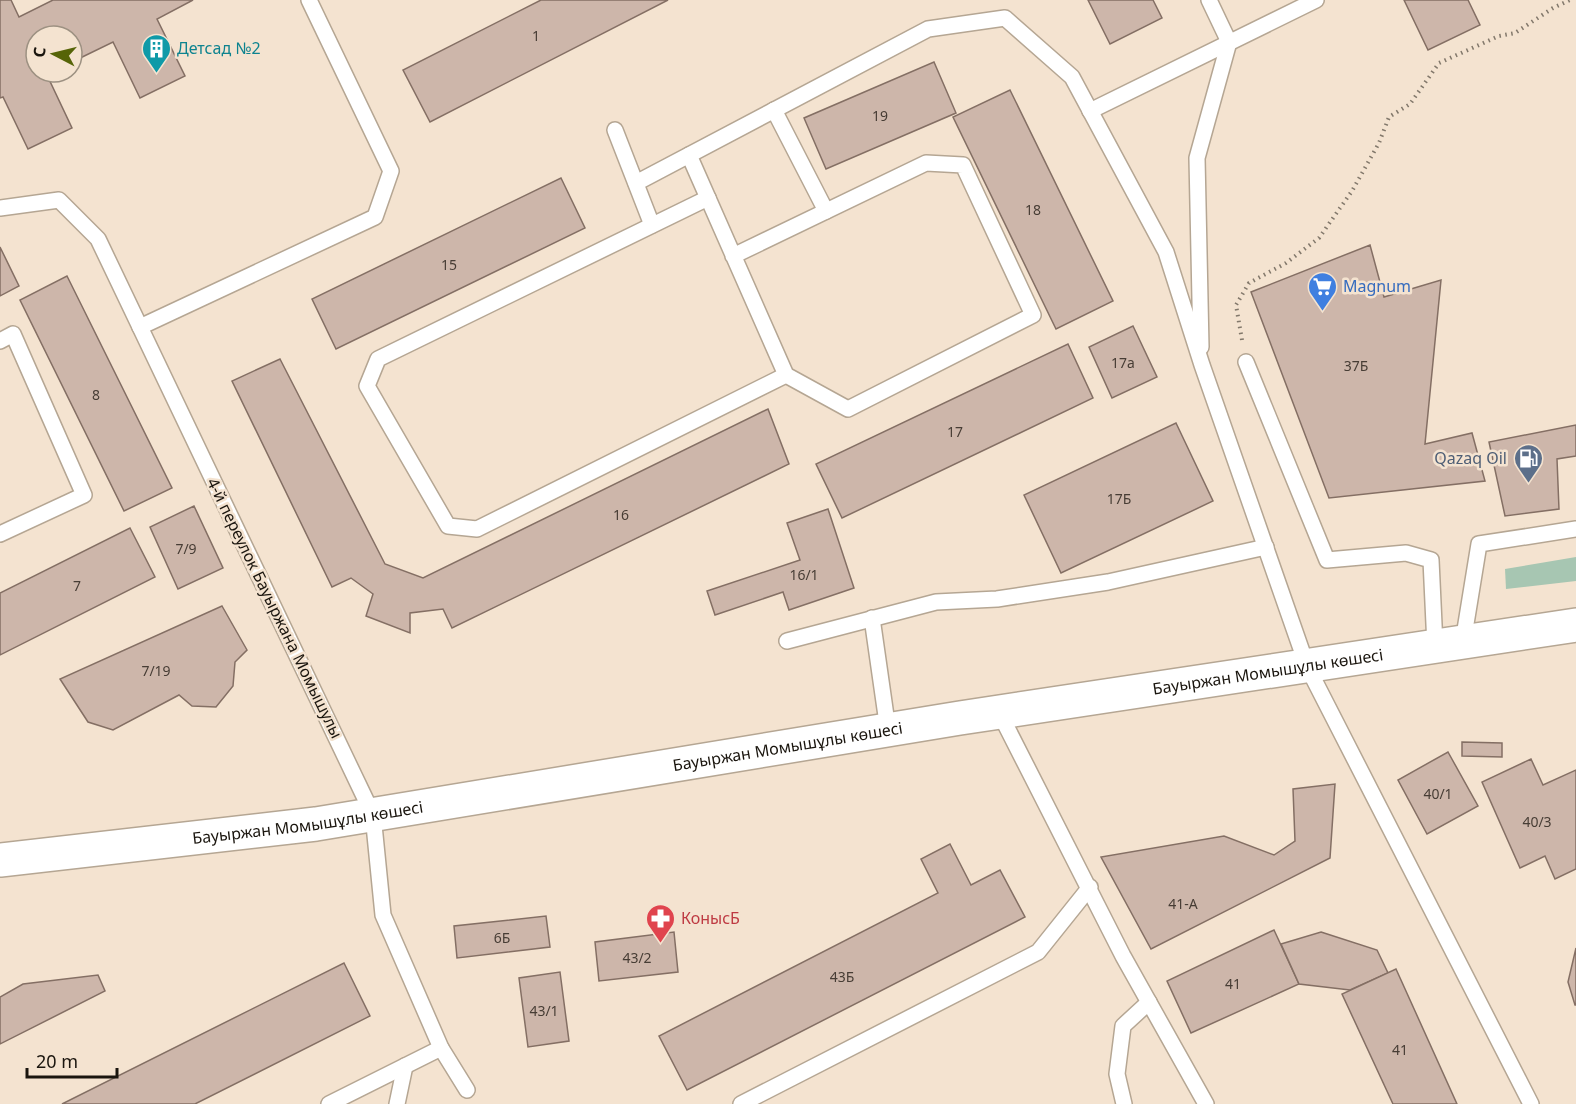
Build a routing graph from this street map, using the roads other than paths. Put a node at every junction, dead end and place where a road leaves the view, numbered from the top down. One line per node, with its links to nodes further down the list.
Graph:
1 (309, 0): 15 (lane)
2 (1209, 0): 4 (lane)
3 (1316, 0): 4 (lane)
4 (1229, 42): 6 (lane); 18 (lane)
5 (774, 110): 6 (lane); 8 (lane); 12 (lane)
6 (1090, 111): 18 (lane)
7 (615, 130): 9 (lane)
8 (689, 155): 9 (lane); 10 (lane)
9 (636, 183): 13 (lane)
10 (708, 198): 13 (lane); 14 (lane)
11 (0, 208): 15 (lane, 4-й переулок Бауыржана Момышулы)
12 (826, 211): 14 (lane); 19 (lane)
13 (652, 225): 19 (lane)
14 (733, 256): 19 (lane)
15 (140, 327): 30 (lane, 4-й переулок Бауыржана Момышулы)
16 (0, 341): 21 (lane)
17 (1246, 362): 26 (lane)
18 (1202, 365): 22 (lane)
19 (786, 375)
20 (1576, 530): 26 (lane)
21 (0, 534)
22 (1266, 547): 23 (lane); 27 (lane)
23 (872, 618): 25 (lane); 29 (lane)
24 (1576, 625): 26 (street, Бауыржан Момышұлы көшесі)
25 (787, 641)
26 (1449, 644): 27 (street, Бауыржан Момышұлы көшесі)
27 (1307, 666): 28 (street, Бауыржан Момышұлы көшесі); 42 (lane)
28 (999, 712): 29 (street, Бауыржан Момышұлы көшесі); 32 (lane)
29 (888, 730): 30 (street, Бауыржан Момышұлы көшесі)
30 (373, 815): 31 (street, Бауыржан Момышұлы көшесі); 34 (lane, 4-й переулок Бауыржана Момышулы)
31 (0, 860)
32 (1090, 887): 33 (lane); 39 (lane)
33 (1149, 1002): 40 (lane); 41 (lane)
34 (441, 1048): 35 (lane); 36 (lane, 4-й переулок Бауыржана Момышулы)
35 (405, 1066): 37 (lane); 38 (lane)
36 (467, 1090)
37 (329, 1104)
38 (397, 1104)
39 (741, 1104)
40 (1124, 1104)
41 (1206, 1104)
42 (1531, 1104)

